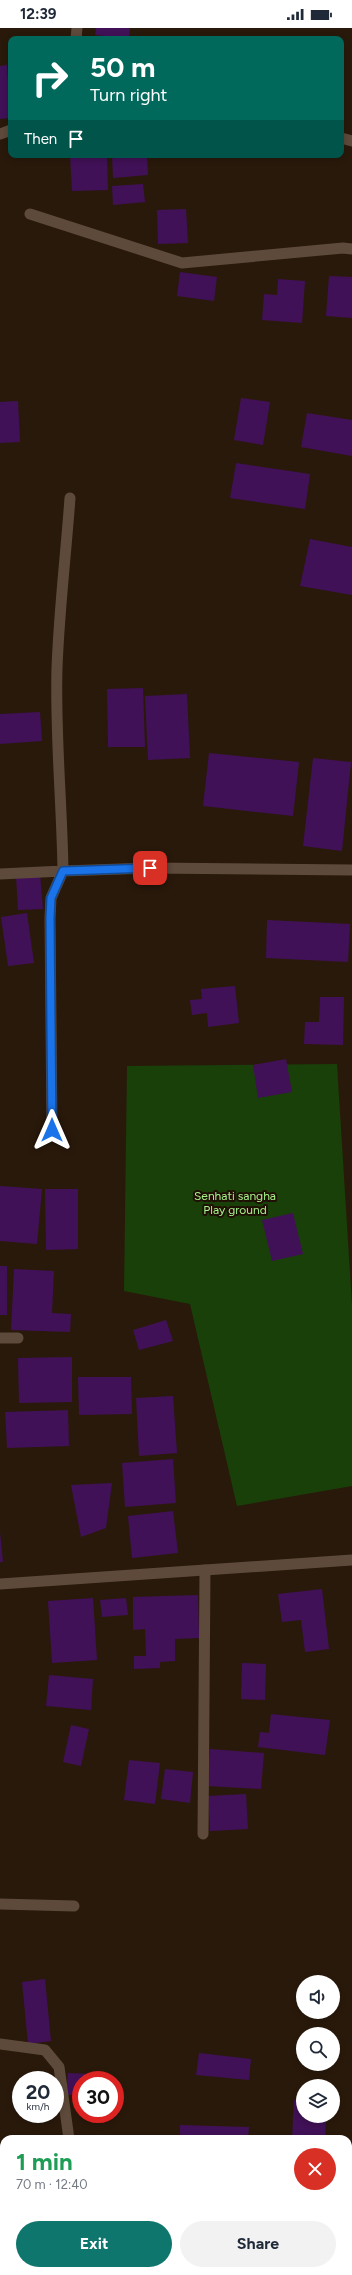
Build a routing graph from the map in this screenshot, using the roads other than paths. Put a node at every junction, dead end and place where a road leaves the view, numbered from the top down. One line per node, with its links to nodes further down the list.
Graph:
1 (30, 214): 2 (street)
2 (352, 249)
3 (70, 498): 5 (street)
4 (352, 870): 5 (street)
5 (63, 871): 6 (street); 7 (street)
6 (0, 874)
7 (52, 1130)
8 (0, 1338): 9 (street)
9 (18, 1338)
10 (352, 1560): 11 (street)
11 (205, 1570): 12 (street); 13 (street)
12 (0, 1584)
13 (203, 1834)
14 (0, 1904): 15 (street)
15 (74, 1906)
16 (0, 2044): 17 (street)
17 (68, 2135)

